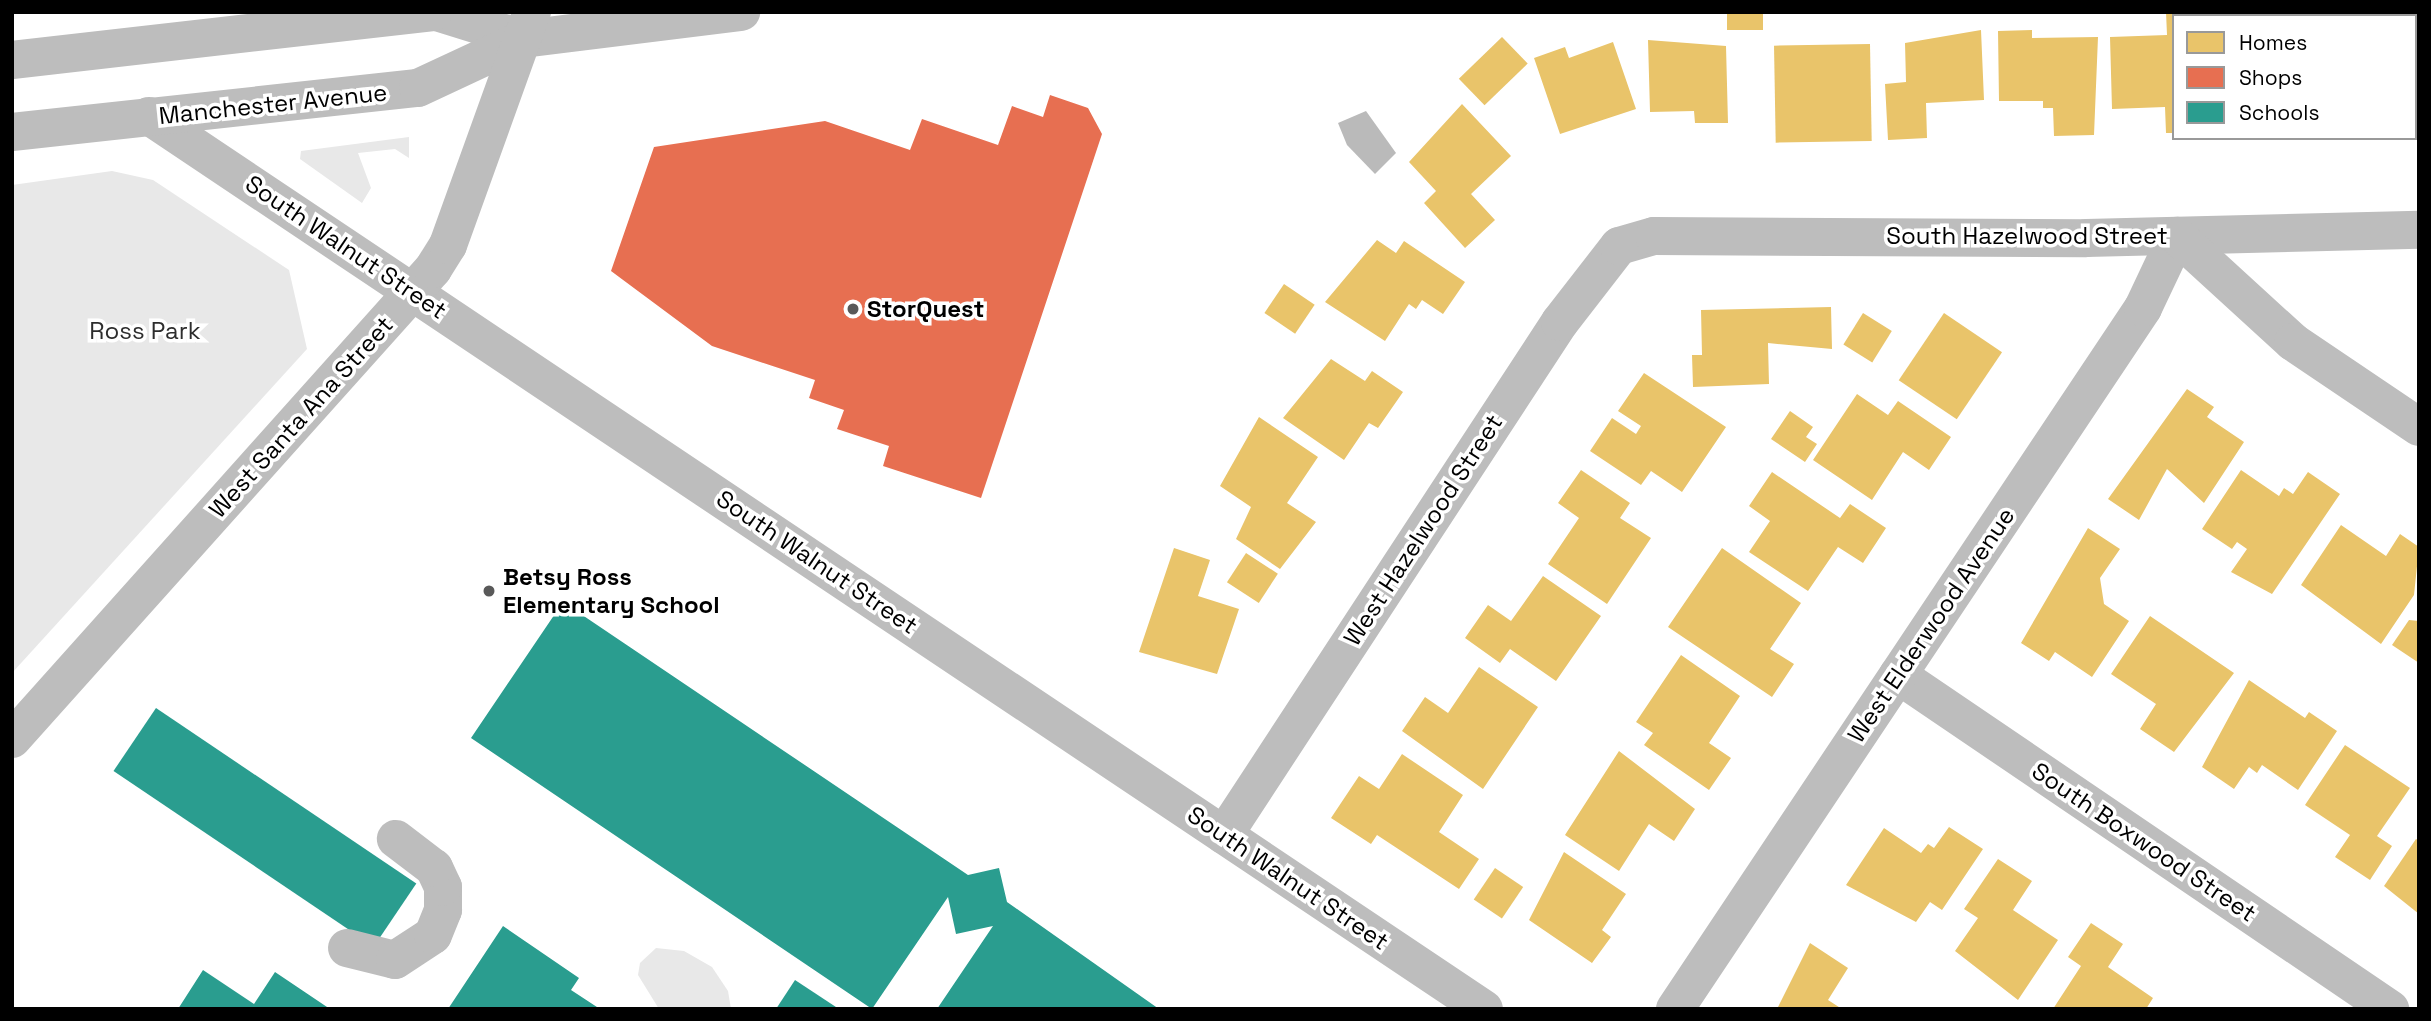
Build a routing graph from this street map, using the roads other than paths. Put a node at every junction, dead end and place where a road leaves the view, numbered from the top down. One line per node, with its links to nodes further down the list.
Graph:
1 (435, 12): 3 (street, Manchester Avenue); 4 (street, Manchester Avenue)
2 (741, 12): 3 (street, Manchester Avenue)
3 (527, 25): 5 (street, Manchester Avenue); 10 (street, West Santa Ana Street)
4 (12, 60)
5 (149, 116): 6 (street, Manchester Avenue); 10 (street, South Walnut Street)
6 (12, 132)
7 (2419, 230): 8 (street, South Hazelwood Street)
8 (2177, 236): 9 (street, South Hazelwood Street); 11 (street); 12 (street, West Elderwood Avenue)
9 (1636, 239): 14 (street, West Hazelwood Street)
10 (413, 292): 13 (street, West Santa Ana Street); 14 (street, South Walnut Street)
11 (2419, 427)
12 (1898, 676): 18 (street, West Elderwood Avenue); 19 (street, South Boxwood Street)
13 (12, 739)
14 (1224, 835): 17 (street, South Walnut Street)
15 (396, 839): 16 (street)
16 (347, 948)
17 (1484, 1009)
18 (1675, 1009)
19 (2390, 1009)

